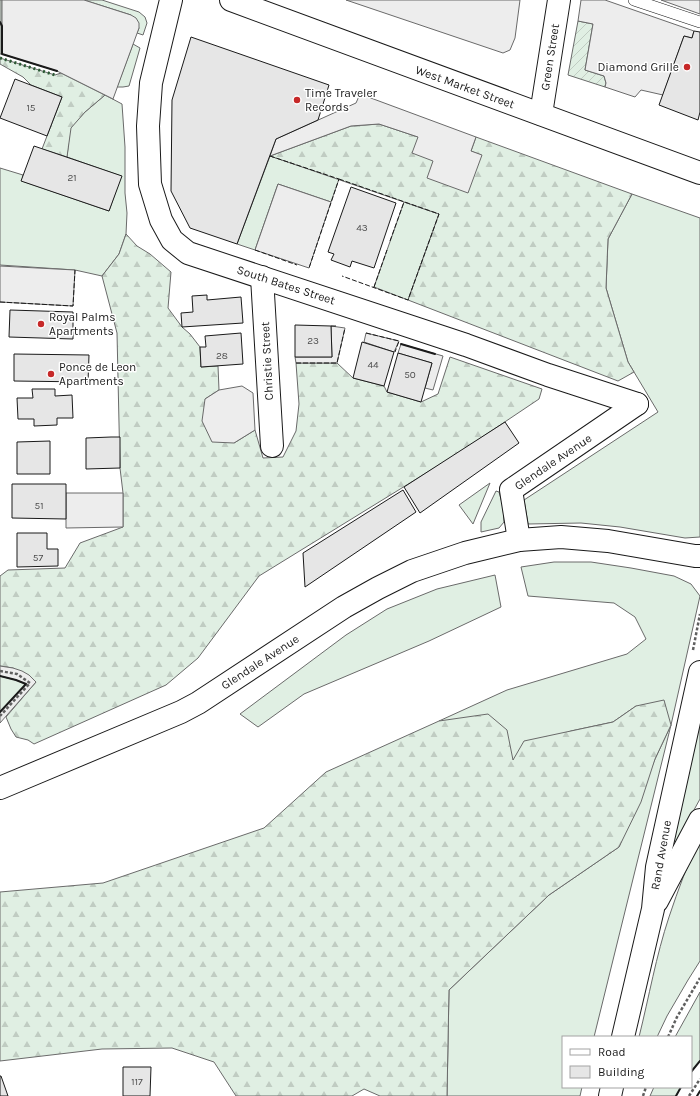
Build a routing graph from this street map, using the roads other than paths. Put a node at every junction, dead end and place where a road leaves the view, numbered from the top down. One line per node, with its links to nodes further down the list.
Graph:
1 (171, 0): 8 (street, South Bates Street)
2 (231, 0): 6 (street, West Market Street)
3 (558, 0): 6 (street, Green Street)
4 (634, 0): 5 (lane)
5 (700, 22)
6 (541, 114): 7 (street, West Market Street)
7 (700, 173)
8 (262, 277): 9 (street, South Bates Street); 10 (street, Christie Street)
9 (637, 404): 11 (street, Glendale Avenue)
10 (272, 446)
11 (519, 540): 12 (street, Glendale Avenue); 14 (street, Glendale Avenue)
12 (700, 556)
13 (700, 672): 16 (street, Rand Avenue)
14 (0, 788)
15 (700, 820): 16 (street)
16 (653, 908): 17 (street, Rand Avenue)
17 (623, 1036)

